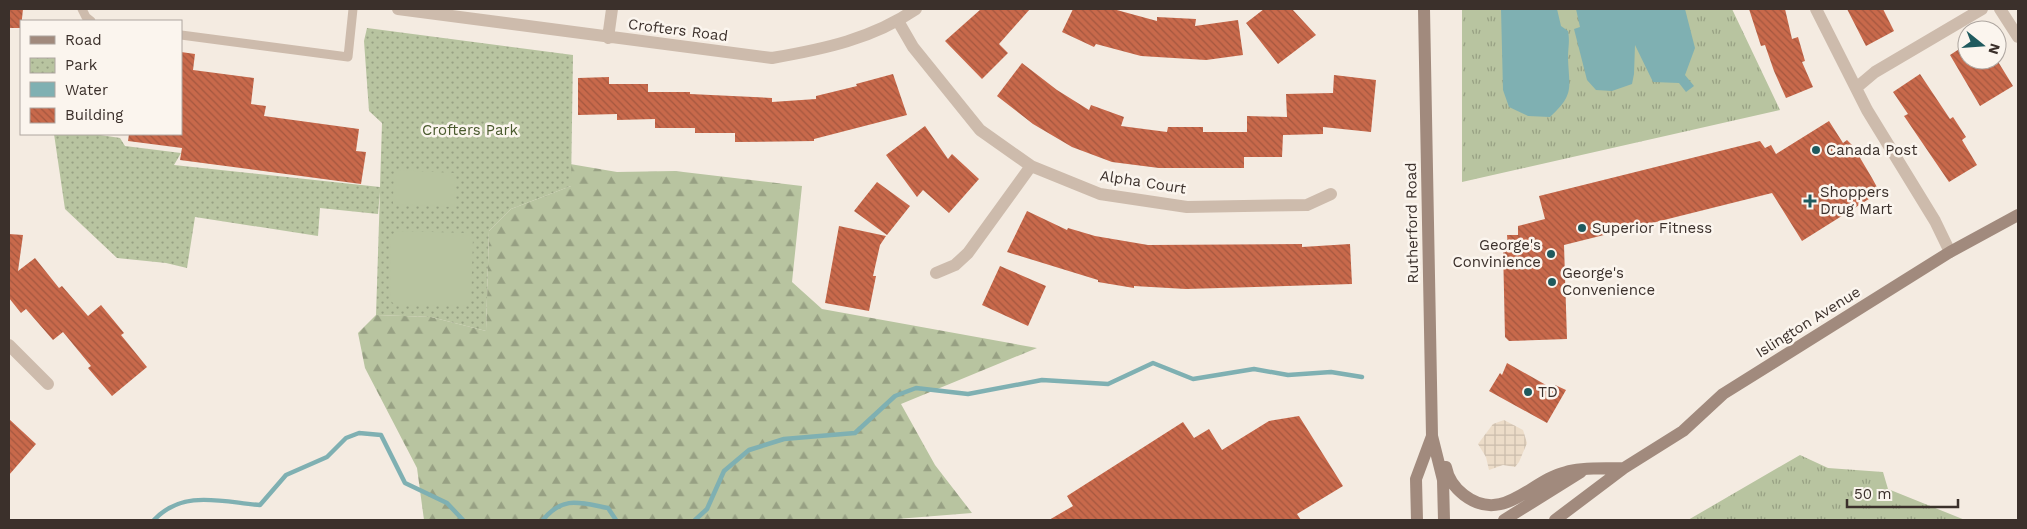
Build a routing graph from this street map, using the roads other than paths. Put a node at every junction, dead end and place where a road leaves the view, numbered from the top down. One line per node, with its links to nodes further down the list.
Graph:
1 (82, 9): 10 (lane)
2 (353, 9): 12 (lane)
3 (398, 9): 14 (street, Crofters Road)
4 (612, 9): 14 (street)
5 (916, 9): 11 (street, Crofters Road)
6 (1424, 9): 23 (main road, Rutherford Road)
7 (1816, 9): 15 (street)
8 (1982, 9): 15 (street)
9 (2000, 9): 13 (street)
10 (90, 20)
11 (898, 22): 14 (street, Crofters Road); 16 (street, Alpha Court)
12 (182, 35)
13 (2018, 37)
14 (608, 38)
15 (1856, 88): 19 (street)
16 (1031, 166): 17 (street, Alpha Court); 20 (street)
17 (1331, 194)
18 (2018, 215): 19 (main road, Islington Avenue)
19 (1950, 252): 25 (main road, Islington Avenue)
20 (936, 273)
21 (9, 345): 22 (street)
22 (48, 384)
23 (1432, 408): 24 (main road, Rutherford Road); 26 (main road)
24 (1432, 436): 27 (main road, Rutherford Road); 28 (main road, Rutherford Road)
25 (1624, 468): 26 (main road, Islington Avenue); 30 (main road, Islington Avenue)
26 (1583, 471): 29 (main road, Islington Avenue)
27 (1417, 520)
28 (1444, 520)
29 (1504, 520)
30 (1555, 520)

